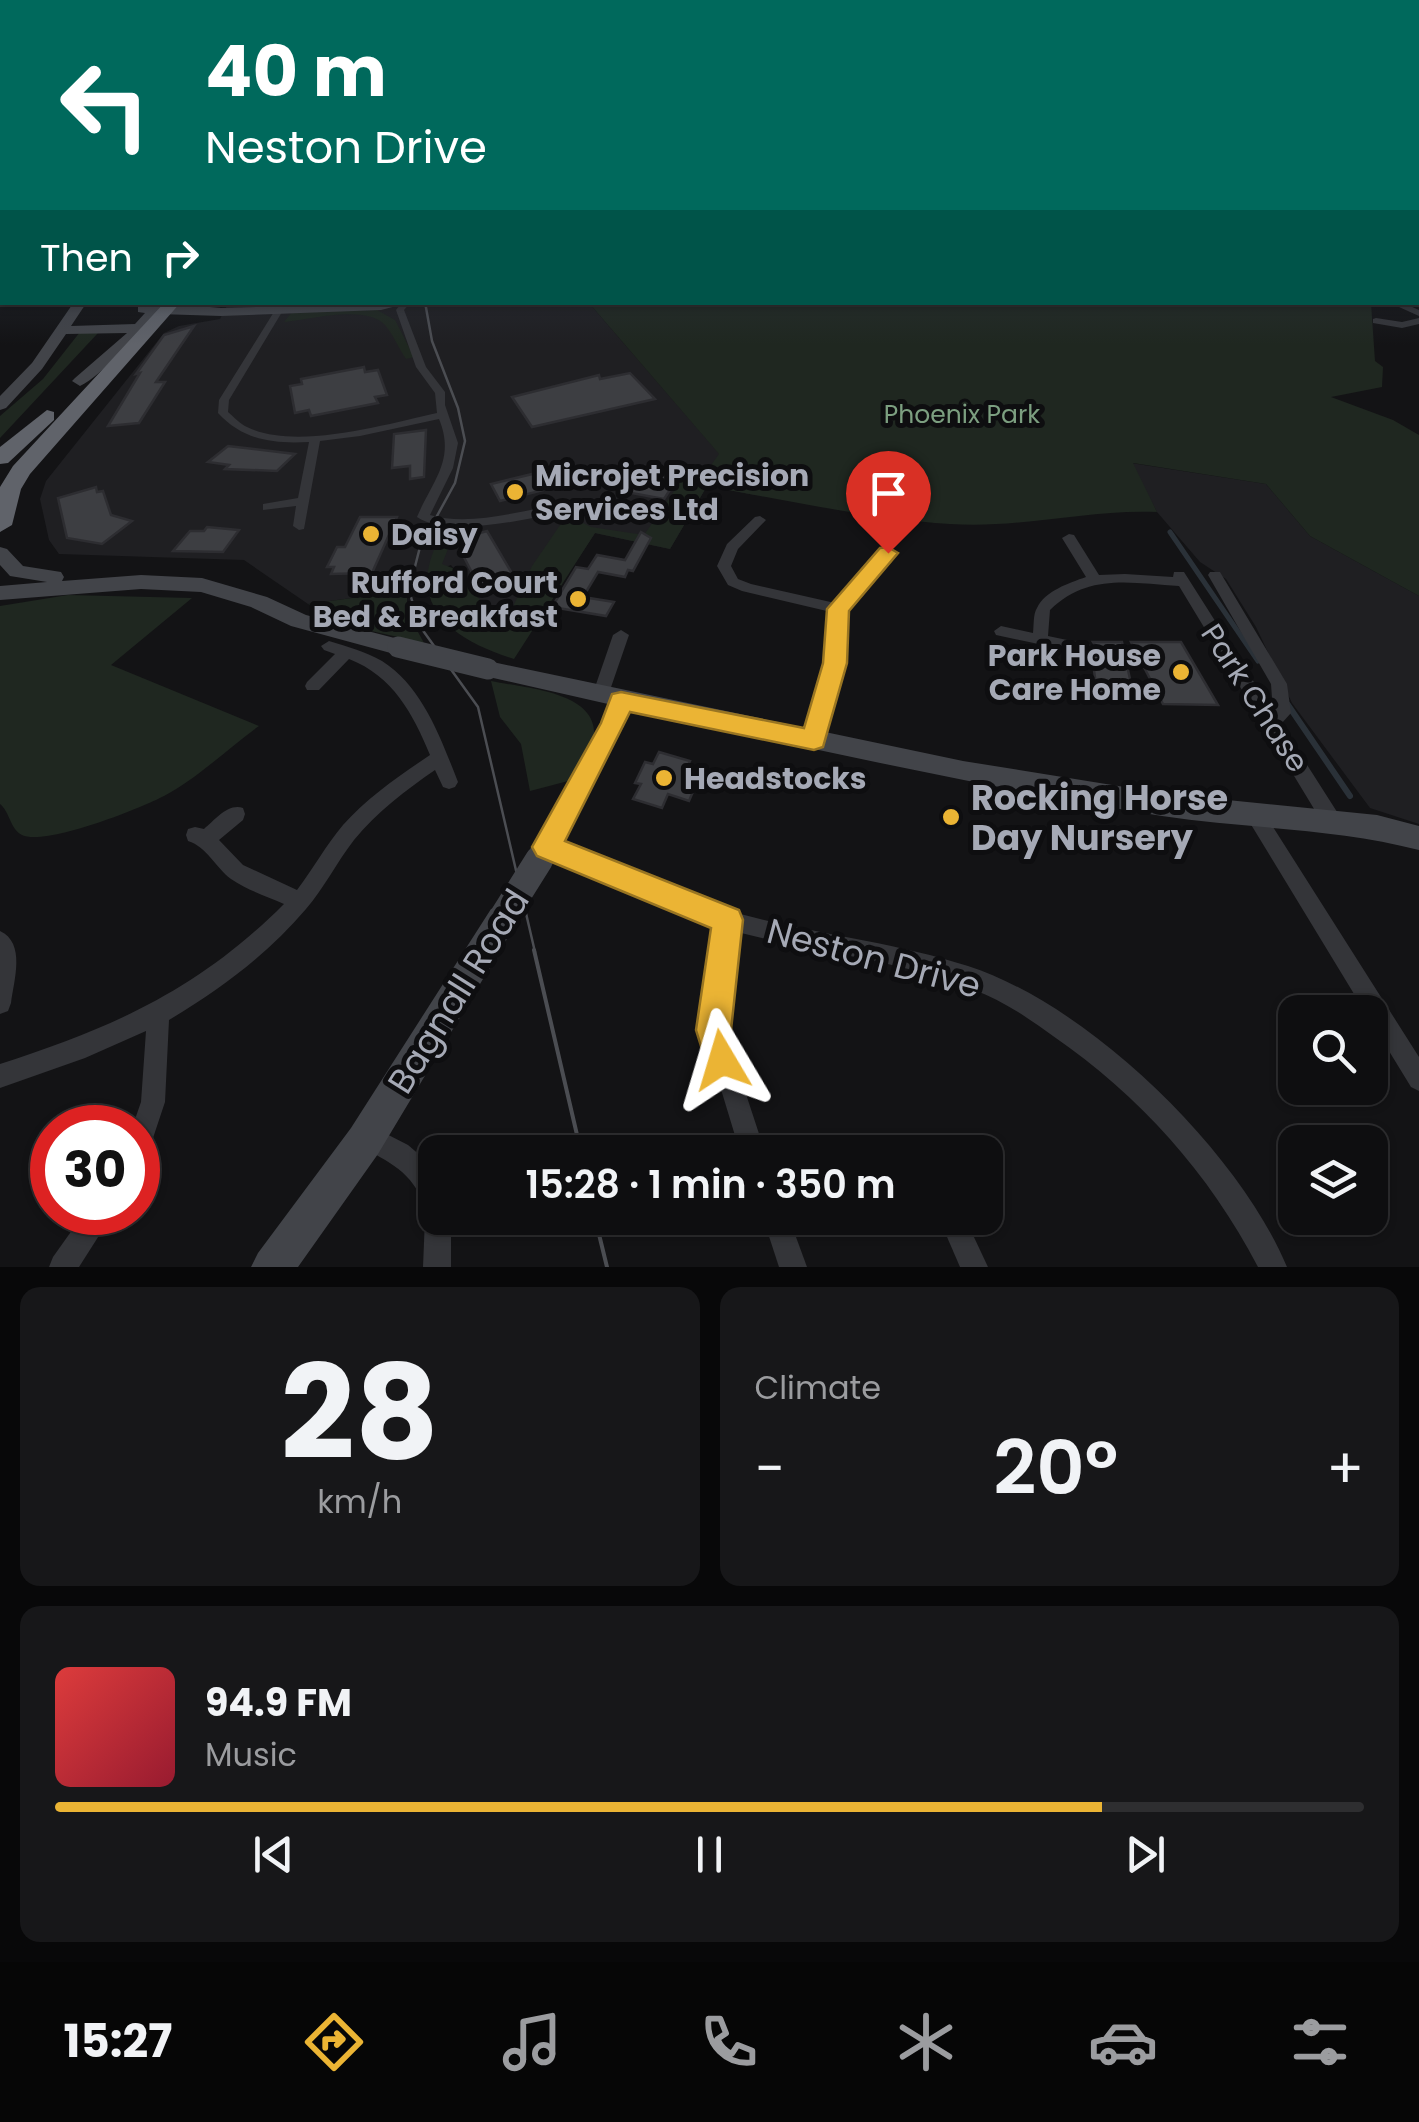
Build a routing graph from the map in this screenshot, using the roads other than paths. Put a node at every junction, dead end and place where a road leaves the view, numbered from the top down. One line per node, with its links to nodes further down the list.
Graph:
1 (79, 305): 9 (street)
2 (315, 305): 6 (street)
3 (404, 305): 11 (street)
4 (1375, 306): 8 (street)
5 (221, 307): 6 (street); 7 (street); 7 (street)
6 (281, 308): 12 (street)
7 (151, 316): 9 (street); 13 (highway); 17 (highway)
8 (1419, 322)
9 (62, 330): 10 (street)
10 (0, 405)
11 (444, 415): 12 (street); 16 (street)
12 (315, 439): 14 (street)
13 (0, 458)
14 (304, 501): 15 (street); 19 (street)
15 (267, 507)
16 (562, 508)
17 (1, 515)
18 (760, 520): 27 (street)
19 (300, 526)
20 (1092, 549): 24 (street)
21 (0, 553): 25 (street)
22 (888, 553): 27 (street)
23 (1215, 575): 36 (street)
24 (1094, 580): 30 (street); 36 (street, Park Chase)
25 (141, 582): 26 (street); 35 (street, bridge)
26 (0, 593)
27 (838, 609): 37 (street)
28 (1000, 631): 30 (street)
29 (622, 635): 35 (street)
30 (1040, 639): 32 (street)
31 (329, 646): 33 (street)
32 (1086, 649)
33 (346, 654): 34 (street); 38 (street)
34 (313, 686)
35 (611, 697): 37 (street); 44 (street, Bagnall Road)
36 (1273, 721): 42 (street, Park Chase)
37 (814, 740): 40 (street)
38 (440, 758): 39 (street); 45 (street)
39 (449, 782)
40 (1254, 813): 42 (street); 51 (street)
41 (236, 814): 45 (street)
42 (1332, 820): 43 (street)
43 (1419, 838)
44 (543, 854): 46 (street, Neston Drive); 54 (street, Bagnall Road, bridge)
45 (301, 901): 49 (street)
46 (728, 920): 53 (street); 65 (street, Neston Drive)
47 (0, 941): 48 (street)
48 (0, 1003)
49 (158, 1016): 50 (street); 52 (street)
50 (0, 1076)
51 (1419, 1080)
52 (152, 1105)
53 (747, 1135)
54 (367, 1136): 55 (street); 61 (street, Bagnall Road)
55 (418, 1167)
56 (85, 1235): 60 (street)
57 (438, 1235): 62 (street)
58 (782, 1235): 63 (street)
59 (959, 1235): 64 (street)
60 (63, 1267)
61 (272, 1267)
62 (437, 1267)
63 (793, 1267)
64 (974, 1267)
65 (1274, 1267)

